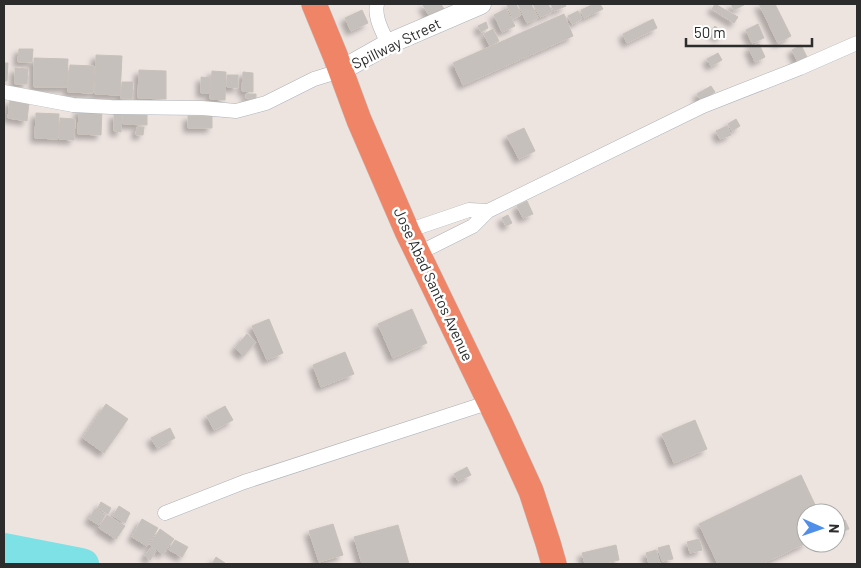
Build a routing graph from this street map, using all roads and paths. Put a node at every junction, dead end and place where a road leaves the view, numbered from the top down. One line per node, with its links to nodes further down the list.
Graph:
1 (314, 4): 6 (highway, Jose Abad Santos Avenue)
2 (377, 4): 5 (street)
3 (481, 4): 5 (street, Spillway Street)
4 (857, 43): 8 (street)
5 (388, 44): 6 (street, Spillway Street)
6 (337, 63): 7 (street); 9 (highway, Jose Abad Santos Avenue)
7 (4, 92)
8 (488, 211): 9 (street); 10 (street)
9 (407, 231): 10 (highway, Jose Abad Santos Avenue)
10 (417, 254): 11 (highway, Jose Abad Santos Avenue)
11 (490, 402): 12 (street); 13 (highway, Jose Abad Santos Avenue)
12 (165, 513)
13 (554, 564)

